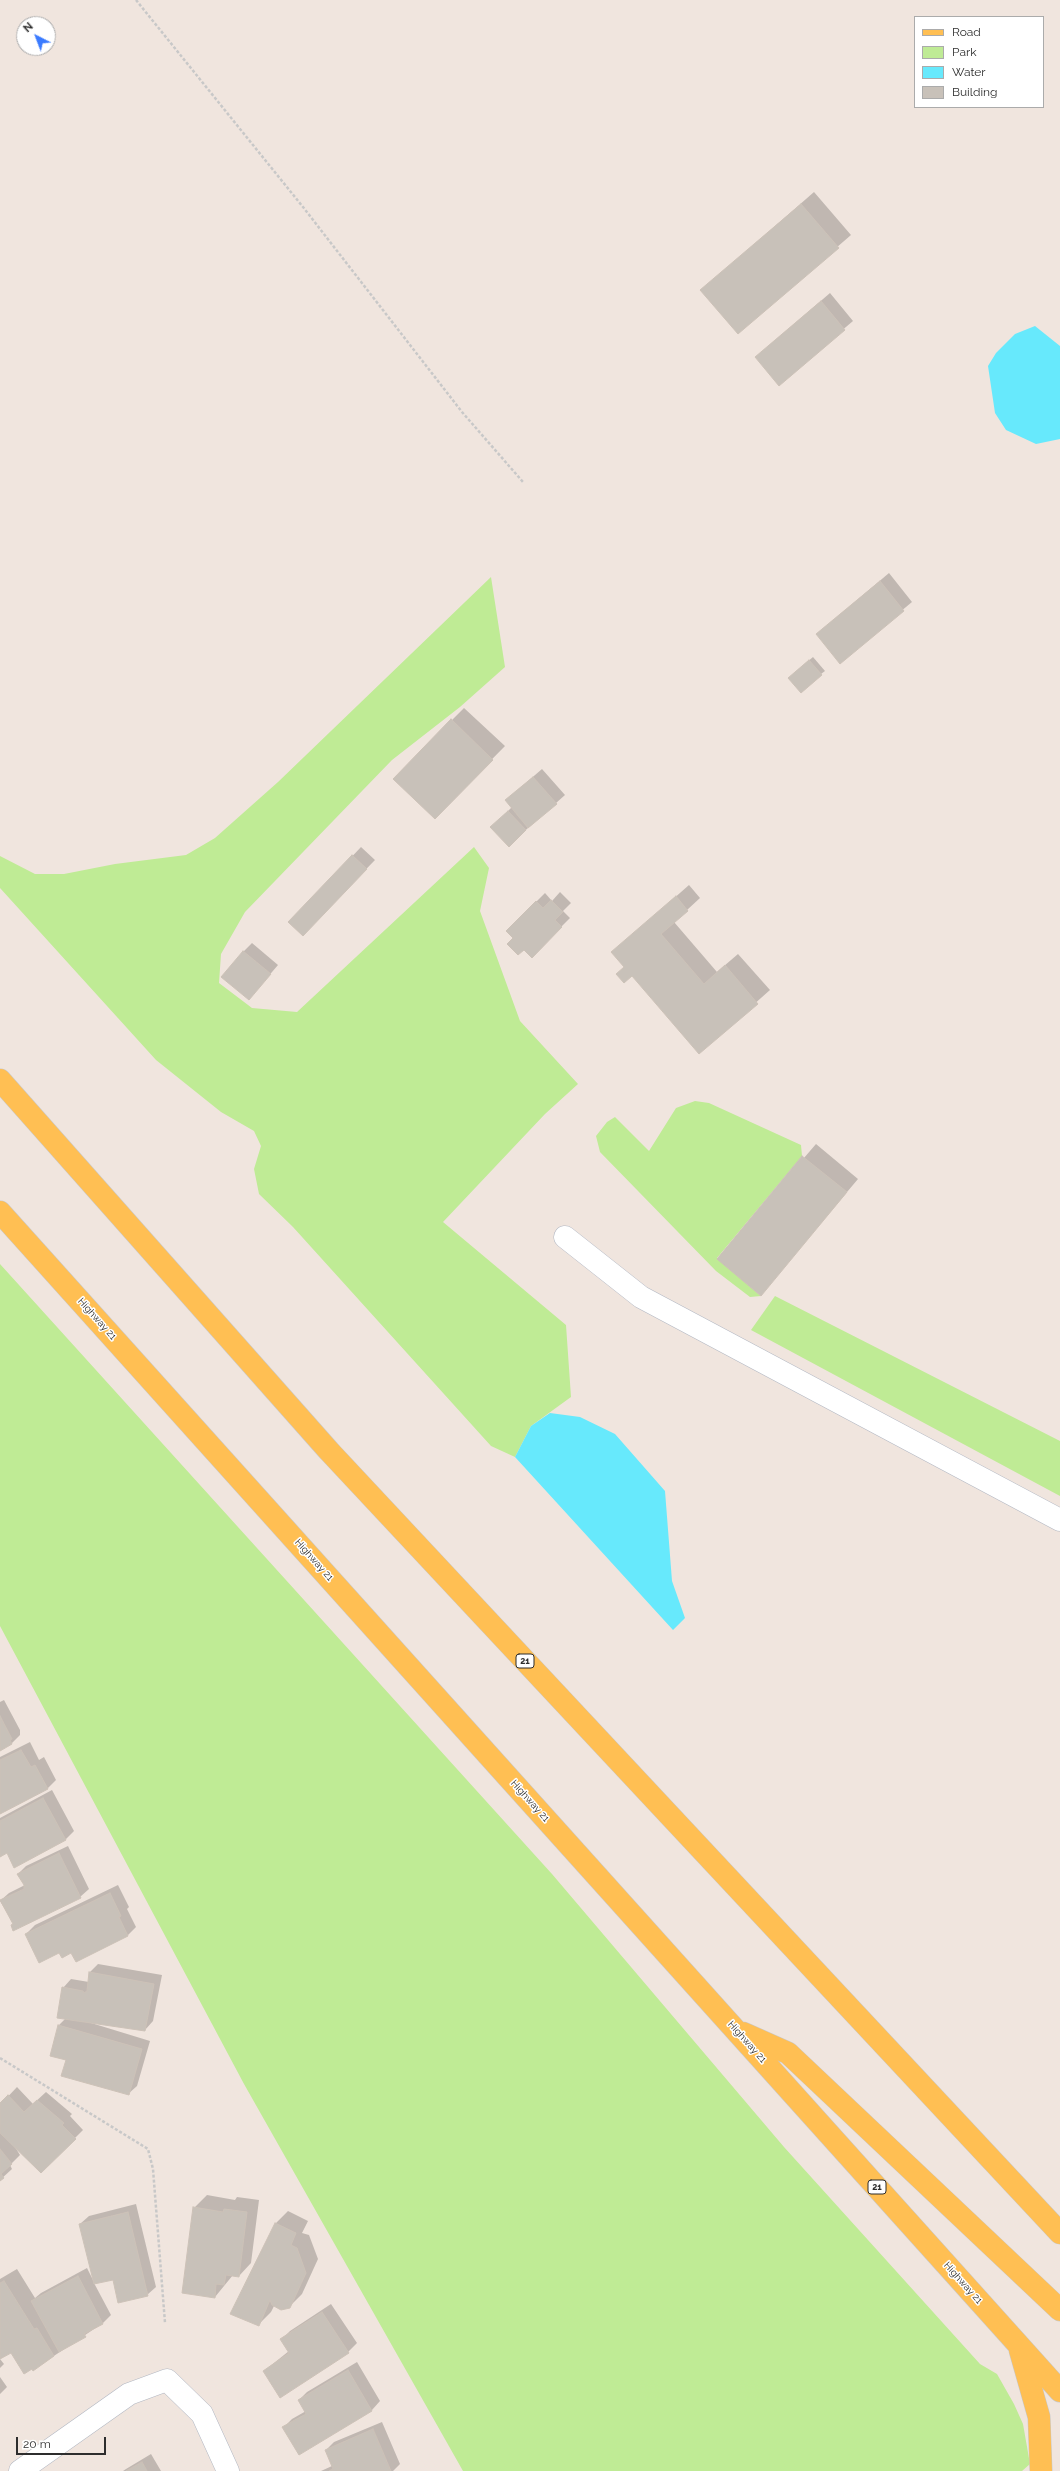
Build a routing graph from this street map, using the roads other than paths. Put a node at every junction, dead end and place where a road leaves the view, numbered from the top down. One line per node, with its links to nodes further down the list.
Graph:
1 (0, 1080): 6 (main road, 21)
2 (0, 1212): 5 (main road, Highway 21 / 21)
3 (565, 1237): 4 (street)
4 (1060, 1520)
5 (736, 2030): 7 (main road); 8 (main road, Highway 21 / 21)
6 (1060, 2233)
7 (1060, 2310)
8 (1018, 2345): 9 (main road, Highway 21 / 21); 12 (main road)
9 (1060, 2391)
10 (20, 2471): 11 (street)
11 (228, 2471)
12 (1041, 2471)

